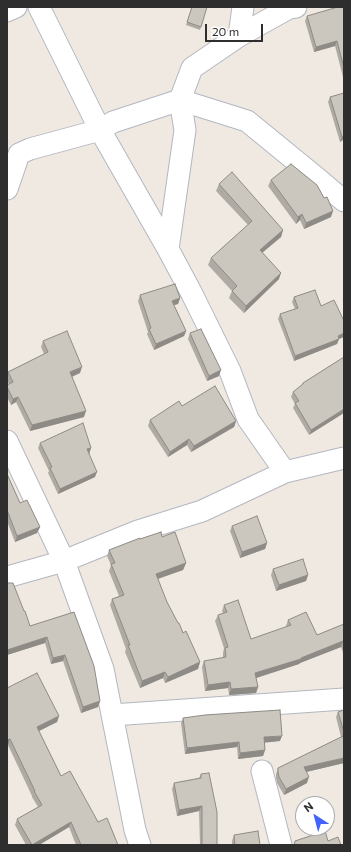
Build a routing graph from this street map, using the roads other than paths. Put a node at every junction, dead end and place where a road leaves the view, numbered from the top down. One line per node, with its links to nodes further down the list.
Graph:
1 (16, 7): 5 (street)
2 (39, 7): 8 (street)
3 (243, 7): 6 (street)
4 (296, 7): 6 (street)
5 (7, 11)
6 (239, 36): 7 (street)
7 (180, 100): 8 (street); 10 (street); 11 (street)
8 (100, 130): 9 (street); 11 (street)
9 (7, 189)
10 (344, 201)
11 (168, 250): 14 (street)
12 (7, 441): 15 (street)
13 (344, 458): 14 (street)
14 (285, 472): 15 (street)
15 (64, 561): 16 (street); 18 (street)
16 (7, 577)
17 (344, 699): 18 (street)
18 (112, 715): 20 (street)
19 (262, 770): 21 (street)
20 (140, 845)
21 (281, 845)

